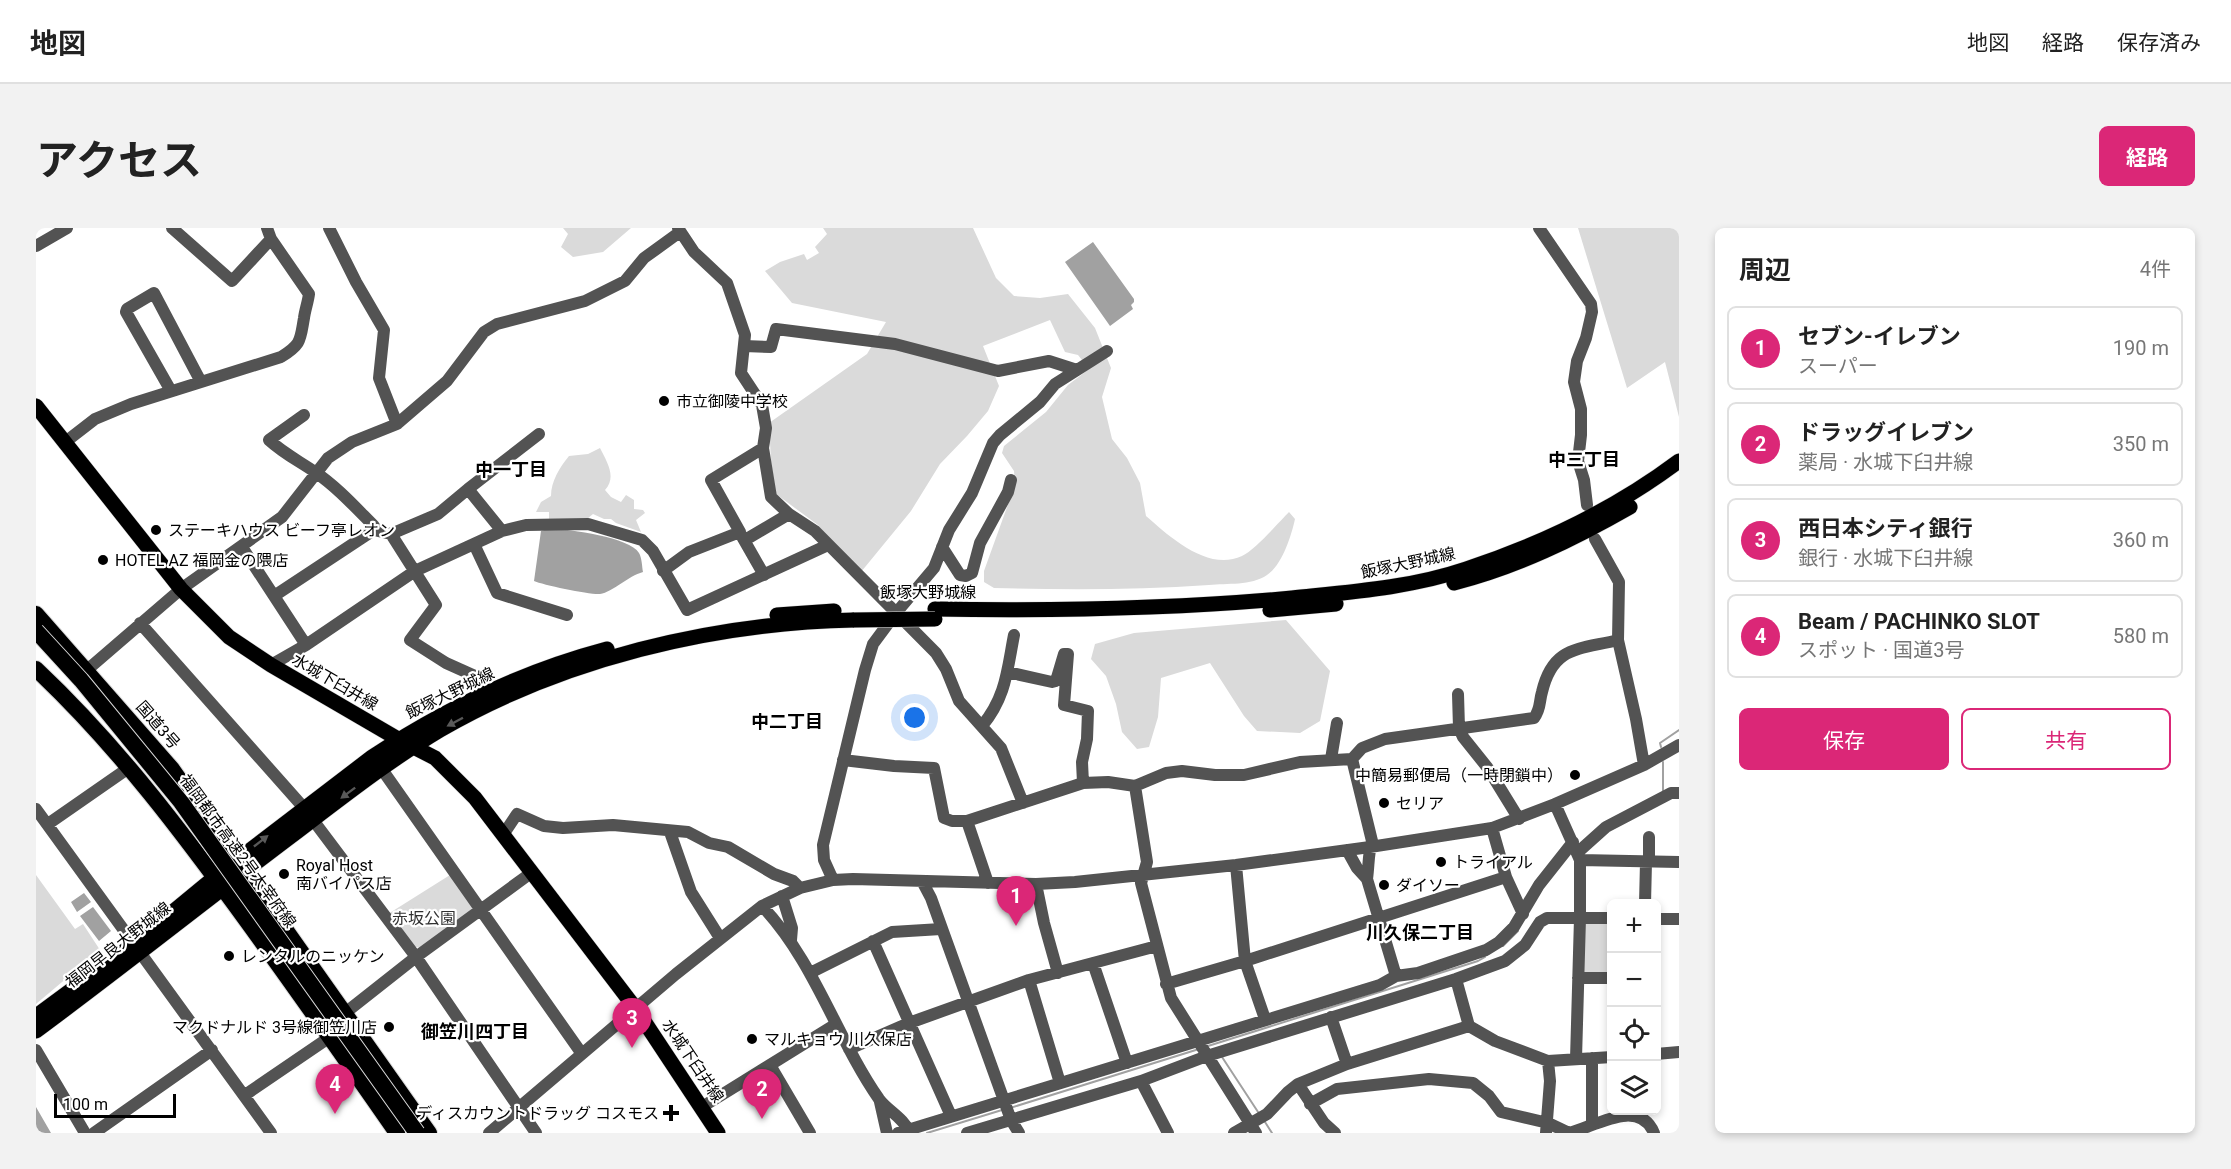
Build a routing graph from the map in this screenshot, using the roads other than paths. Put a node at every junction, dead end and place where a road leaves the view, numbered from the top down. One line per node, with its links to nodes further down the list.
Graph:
1 (172, 228): 6 (street)
2 (329, 228): 15 (street)
3 (1539, 228): 24 (street)
4 (62, 229): 7 (street)
5 (679, 230): 8 (street); 15 (street)
6 (269, 234): 11 (street)
7 (36, 246)
8 (744, 346): 10 (street); 18 (street)
9 (1107, 351): 10 (street)
10 (1077, 370): 34 (street)
11 (201, 382): 12 (street); 12 (street)
12 (171, 391): 17 (street)
13 (36, 406): 17 (main road, 水城下臼井線)
14 (304, 415): 20 (street)
15 (397, 424): 20 (street)
16 (539, 434): 23 (street)
17 (64, 443): 38 (main road, 水城下臼井線)
18 (763, 448): 25 (street); 29 (street)
19 (1679, 461): 42 (main road, 飯塚大野城線)
20 (315, 472): 26 (street); 33 (street)
21 (1679, 473): 42 (main road, 飯塚大野城線)
22 (1011, 480): 34 (street)
23 (468, 489): 27 (street); 28 (street)
24 (1587, 505)
25 (789, 514): 29 (street); 32 (street)
26 (374, 530): 28 (street); 39 (street)
27 (502, 531): 31 (street); 36 (street)
28 (391, 534): 35 (street)
29 (742, 536): 36 (street); 37 (street)
30 (1595, 539): 48 (street)
31 (474, 544): 35 (street); 43 (street)
32 (828, 545): 37 (street); 40 (street)
33 (242, 547): 38 (street); 39 (street)
34 (942, 547): 40 (street)
35 (415, 571): 50 (street); 57 (street)
36 (663, 571): 37 (street)
37 (764, 575)
38 (181, 590): 45 (street); 52 (main road, 水城下臼井線)
39 (274, 596): 50 (street)
40 (896, 613): 60 (street); 67 (street)
41 (36, 614): 54 (highway, 国道3号)
42 (935, 614): 44 (main road, 飯塚大野城線)
43 (567, 615)
44 (854, 615): 57 (main road, 飯塚大野城線); 64 (main road, 飯塚大野城線, one-way to 64)
45 (140, 623): 54 (street); 77 (street)
46 (36, 631): 176 (highway, 福岡都市高速2号太宰府線, bridge)
47 (1014, 635): 55 (street)
48 (1618, 640): 61 (street); 68 (street)
49 (36, 644): 175 (highway, 福岡都市高速2号太宰府線)
50 (306, 645): 52 (street)
51 (36, 654): 58 (highway)
52 (271, 665): 62 (main road, 水城下臼井線)
53 (36, 669): 58 (highway)
54 (87, 670): 91 (highway, 国道3号)
55 (1007, 672): 60 (street); 71 (street)
56 (1458, 694): 61 (street)
57 (484, 695): 62 (main road, 飯塚大野城線)
58 (81, 713): 69 (highway)
59 (1337, 723): 65 (street)
60 (982, 726): 74 (street)
61 (1459, 728): 66 (street); 78 (street)
62 (398, 740): 64 (main road, 水城下臼井線); 77 (main road, 飯塚大野城線)
63 (1679, 745): 68 (street)
64 (413, 747): 70 (main road, 飯塚大野城線); 83 (main road, 水城下臼井線)
65 (1331, 759): 66 (street); 72 (street)
66 (1352, 759): 85 (street)
67 (843, 760): 79 (street); 96 (street)
68 (1644, 765): 75 (street)
69 (130, 767): 80 (street); 98 (highway)
70 (381, 768): 77 (main road, 飯塚大野城線, one-way to 77); 105 (street)
71 (1083, 783): 72 (street); 74 (street)
72 (1135, 786): 93 (street)
73 (1679, 793): 87 (street)
74 (1023, 803): 79 (street)
75 (1555, 804): 78 (street); 87 (street)
76 (36, 809): 80 (street)
77 (308, 814): 91 (main road, 飯塚大野城線); 118 (street)
78 (1519, 819): 81 (street)
79 (967, 822): 99 (street)
80 (48, 824): 117 (street)
81 (1492, 828): 85 (street); 94 (street)
82 (670, 832): 83 (street); 101 (street); 113 (street)
83 (503, 835): 92 (main road, 水城下臼井線)
84 (1649, 837): 88 (street)
85 (1370, 847): 86 (street); 95 (street)
86 (1347, 850): 90 (street); 95 (street)
87 (1576, 852): 88 (street); 106 (street); 108 (street)
88 (1648, 862): 89 (street); 103 (street)
89 (1679, 862)
90 (1236, 864): 93 (street); 119 (street)
91 (240, 866): 98 (main road, 飯塚大野城線); 131 (highway, 国道3号)
92 (531, 873): 105 (street); 130 (main road, 水城下臼井線)
93 (1143, 875): 100 (street); 116 (street)
94 (1506, 877): 106 (street); 107 (street)
95 (1367, 879): 107 (street)
96 (833, 880): 97 (street); 101 (street)
97 (922, 881): 99 (street); 112 (street)
98 (219, 882): 117 (main road, 福岡早良大野城線); 139 (highway)
99 (988, 883): 100 (street)
100 (1036, 884): 121 (street)
101 (800, 888): 102 (street)
102 (782, 896): 104 (street); 114 (street)
103 (1646, 899)
104 (762, 906): 113 (street); 114 (street)
105 (483, 910): 118 (street); 145 (street)
106 (1523, 914): 123 (street)
107 (1378, 918): 119 (street); 123 (street)
108 (1580, 918): 109 (street); 124 (street); 126 (street)
109 (1607, 918)
110 (1661, 919): 111 (street)
111 (1679, 920)
112 (941, 929): 115 (street); 129 (street)
113 (720, 938): 130 (street)
114 (791, 940): 122 (street)
115 (873, 941): 122 (street); 135 (street)
116 (1156, 946): 120 (street); 128 (street)
117 (138, 947): 132 (main road, 福岡早良大野城線); 143 (street)
118 (416, 957): 131 (street); 163 (street)
119 (1245, 961): 128 (street); 134 (street)
120 (1093, 963): 121 (street); 152 (street)
121 (1058, 972): 127 (street)
122 (810, 973): 136 (street)
123 (1396, 976): 134 (street)
124 (1578, 978): 125 (street); 150 (street)
125 (1607, 978)
126 (1456, 979): 133 (street); 137 (street)
127 (1029, 980): 129 (street); 156 (street)
128 (1166, 984): 140 (street)
129 (968, 1001): 135 (street); 160 (street)
130 (636, 1009): 145 (street); 162 (main road, 水城下臼井線)
131 (345, 1013): 177 (highway, 国道3号)
132 (45, 1014): 138 (main road, 福岡早良大野城線)
133 (1331, 1017): 147 (street); 153 (street)
134 (1265, 1019): 140 (street)
135 (909, 1023): 141 (street); 165 (street)
136 (836, 1024): 141 (street); 154 (street)
137 (1469, 1026): 151 (street); 153 (street)
138 (36, 1031)
139 (330, 1036): 158 (street); 174 (highway)
140 (1197, 1040): 147 (street); 152 (street)
141 (849, 1049): 159 (street)
142 (36, 1050): 171 (street)
143 (212, 1050): 158 (street); 172 (street)
144 (1679, 1052): 146 (street)
145 (582, 1054): 163 (street)
146 (1661, 1054)
147 (1207, 1056): 155 (street); 167 (street)
148 (1607, 1056): 149 (street)
149 (1592, 1058): 150 (street); 168 (street)
150 (1576, 1059): 151 (street)
151 (1548, 1061): 169 (street)
152 (1127, 1063): 156 (street)
153 (1347, 1064): 157 (street)
154 (770, 1065): 162 (street); 181 (street)
155 (1141, 1081): 166 (street); 185 (street)
156 (1060, 1083): 160 (street)
157 (1298, 1084): 161 (street); 167 (street)
158 (244, 1095): 173 (street)
159 (880, 1101): 170 (street); 182 (street)
160 (1005, 1101): 165 (street); 166 (street)
161 (1310, 1104): 169 (street); 187 (street)
162 (702, 1107): 180 (main road, 水城下臼井線)
163 (518, 1108): 178 (street); 179 (street)
164 (1641, 1115): 168 (street); 188 (street)
165 (951, 1116): 170 (street)
166 (1011, 1119): 183 (street); 184 (street)
167 (1258, 1123): 186 (street)
168 (1592, 1124): 169 (street)
169 (1547, 1128)
170 (906, 1132)
171 (85, 1133)
172 (94, 1133)
173 (271, 1133)
174 (397, 1133)
175 (403, 1133)
176 (417, 1133)
177 (429, 1133)
178 (489, 1133)
179 (536, 1133)
180 (718, 1133)
181 (810, 1133)
182 (887, 1133)
183 (967, 1133)
184 (1018, 1133)
185 (1168, 1133)
186 (1234, 1133)
187 (1335, 1133)
188 (1654, 1133)

